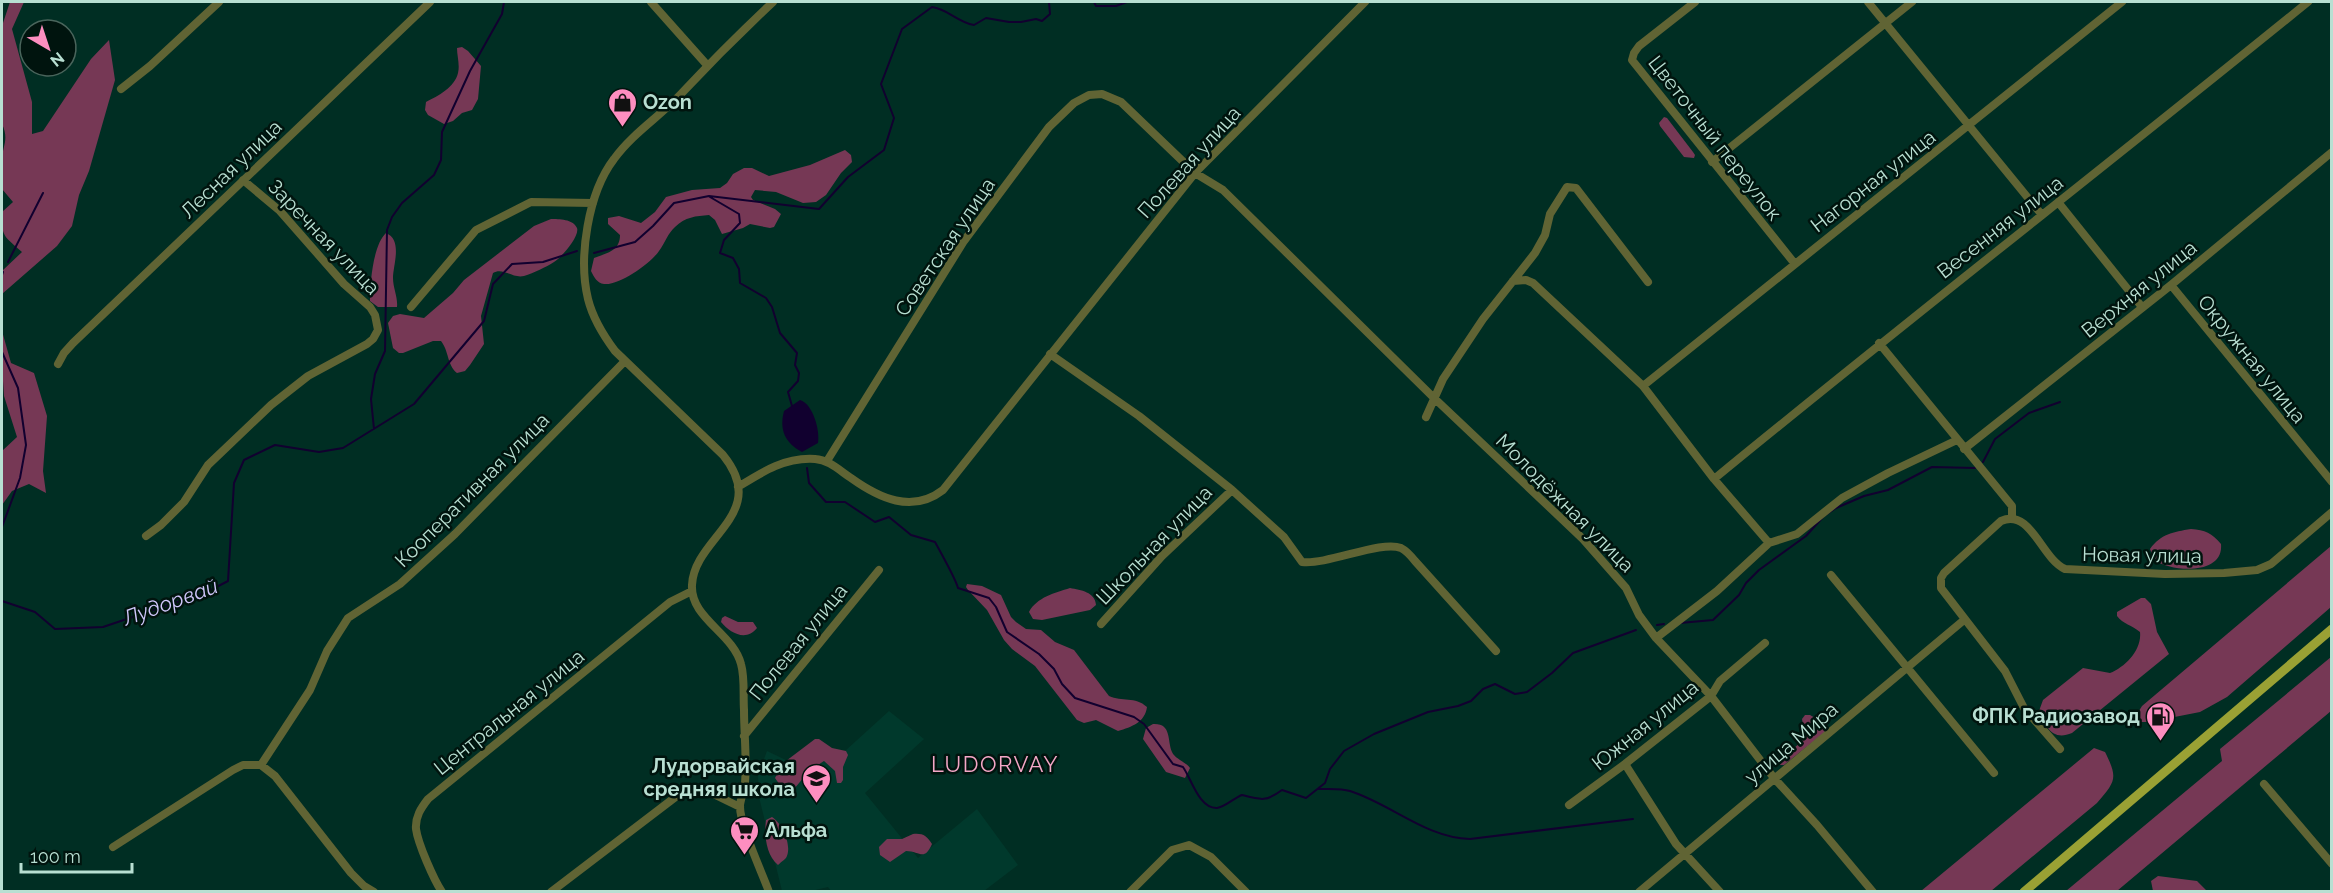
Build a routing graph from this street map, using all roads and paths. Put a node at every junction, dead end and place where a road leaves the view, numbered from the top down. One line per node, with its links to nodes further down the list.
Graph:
1 (219, 2): 13 (street)
2 (430, 2): 19 (street, Лесная улица)
3 (651, 2): 12 (street)
4 (773, 2): 12 (street)
5 (1365, 2): 18 (street, Полевая улица)
6 (1695, 2): 17 (street, Цветочный переулок)
7 (1868, 2): 11 (street)
8 (1912, 2): 11 (street)
9 (2122, 2): 15 (street, Нагорная улица)
10 (2307, 2): 21 (street, Весенняя улица)
11 (1886, 24): 15 (street); 17 (street)
12 (707, 65): 20 (street)
13 (121, 89)
14 (1121, 102): 18 (street, Молодёжная улица); 38 (street, Советская улица)
15 (1969, 126): 22 (street); 23 (street, Нагорная улица)
16 (2331, 152): 26 (street, Верхняя улица)
17 (1712, 162): 23 (street, Цветочный переулок)
18 (1196, 173): 30 (street, Полевая улица); 34 (street, Молодёжная улица)
19 (243, 180): 32 (street, Лесная улица); 45 (street, Заречная улица)
20 (593, 202): 27 (street); 31 (street)
21 (2058, 202): 22 (street, Весенняя улица); 28 (street)
22 (2042, 214): 29 (street, Весенняя улица)
23 (1795, 264): 33 (street, Нагорная улица)
24 (1513, 280): 25 (street); 33 (street); 34 (street)
25 (1648, 282)
26 (2171, 285): 28 (street, Верхняя улица); 40 (street, Окружная улица)
27 (411, 307)
28 (2142, 308): 37 (street, Верхняя улица)
29 (1879, 344): 36 (street); 39 (street, Весенняя улица)
30 (1050, 354): 38 (street, Полевая улица); 42 (street)
31 (625, 361): 41 (street); 61 (street, Кооперативная улица)
32 (58, 364)
33 (1643, 386): 39 (street)
34 (1433, 397): 35 (street); 53 (street, Молодёжная улица)
35 (1426, 417)
36 (1958, 440): 37 (street); 46 (street)
37 (1965, 449): 44 (street)
38 (827, 461): 41 (street)
39 (1714, 479): 46 (street)
40 (2331, 482)
41 (738, 488): 49 (street)
42 (1232, 490): 51 (street, Школьная улица); 55 (street)
43 (2331, 512): 44 (street, Новая улица)
44 (2012, 518): 50 (street)
45 (146, 536)
46 (1769, 543): 53 (street)
47 (879, 570): 58 (street, Полевая улица)
48 (1831, 575): 56 (street)
49 (692, 591): 58 (street); 71 (street, Центральная улица)
50 (1964, 620): 56 (street, улица Мира); 59 (street)
51 (1101, 624)
52 (2331, 629): 79 (main road)
53 (1656, 638): 57 (street, Молодёжная улица)
54 (1765, 643): 57 (street, Южная улица)
55 (1496, 651)
56 (1905, 668): 62 (street); 63 (street, улица Мира)
57 (1712, 696): 60 (street, Южная улица); 63 (street, Молодёжная улица)
58 (744, 736): 66 (street)
59 (2060, 749)
60 (1626, 764): 65 (street, Южная улица); 68 (street)
61 (261, 765): 67 (street); 70 (street)
62 (1994, 773)
63 (1774, 778): 68 (street, улица Мира); 78 (street, Молодёжная улица)
64 (2264, 784): 69 (street)
65 (1569, 805)
66 (740, 807): 72 (street); 73 (street)
67 (112, 847)
68 (1686, 854): 76 (street, улица Мира); 77 (street)
69 (2331, 864)
70 (374, 891)
71 (442, 891)
72 (551, 891)
73 (769, 891)
74 (1130, 891): 75 (street)
75 (1246, 891)
76 (1639, 891)
77 (1720, 891)
78 (1873, 891)
79 (2024, 891)

